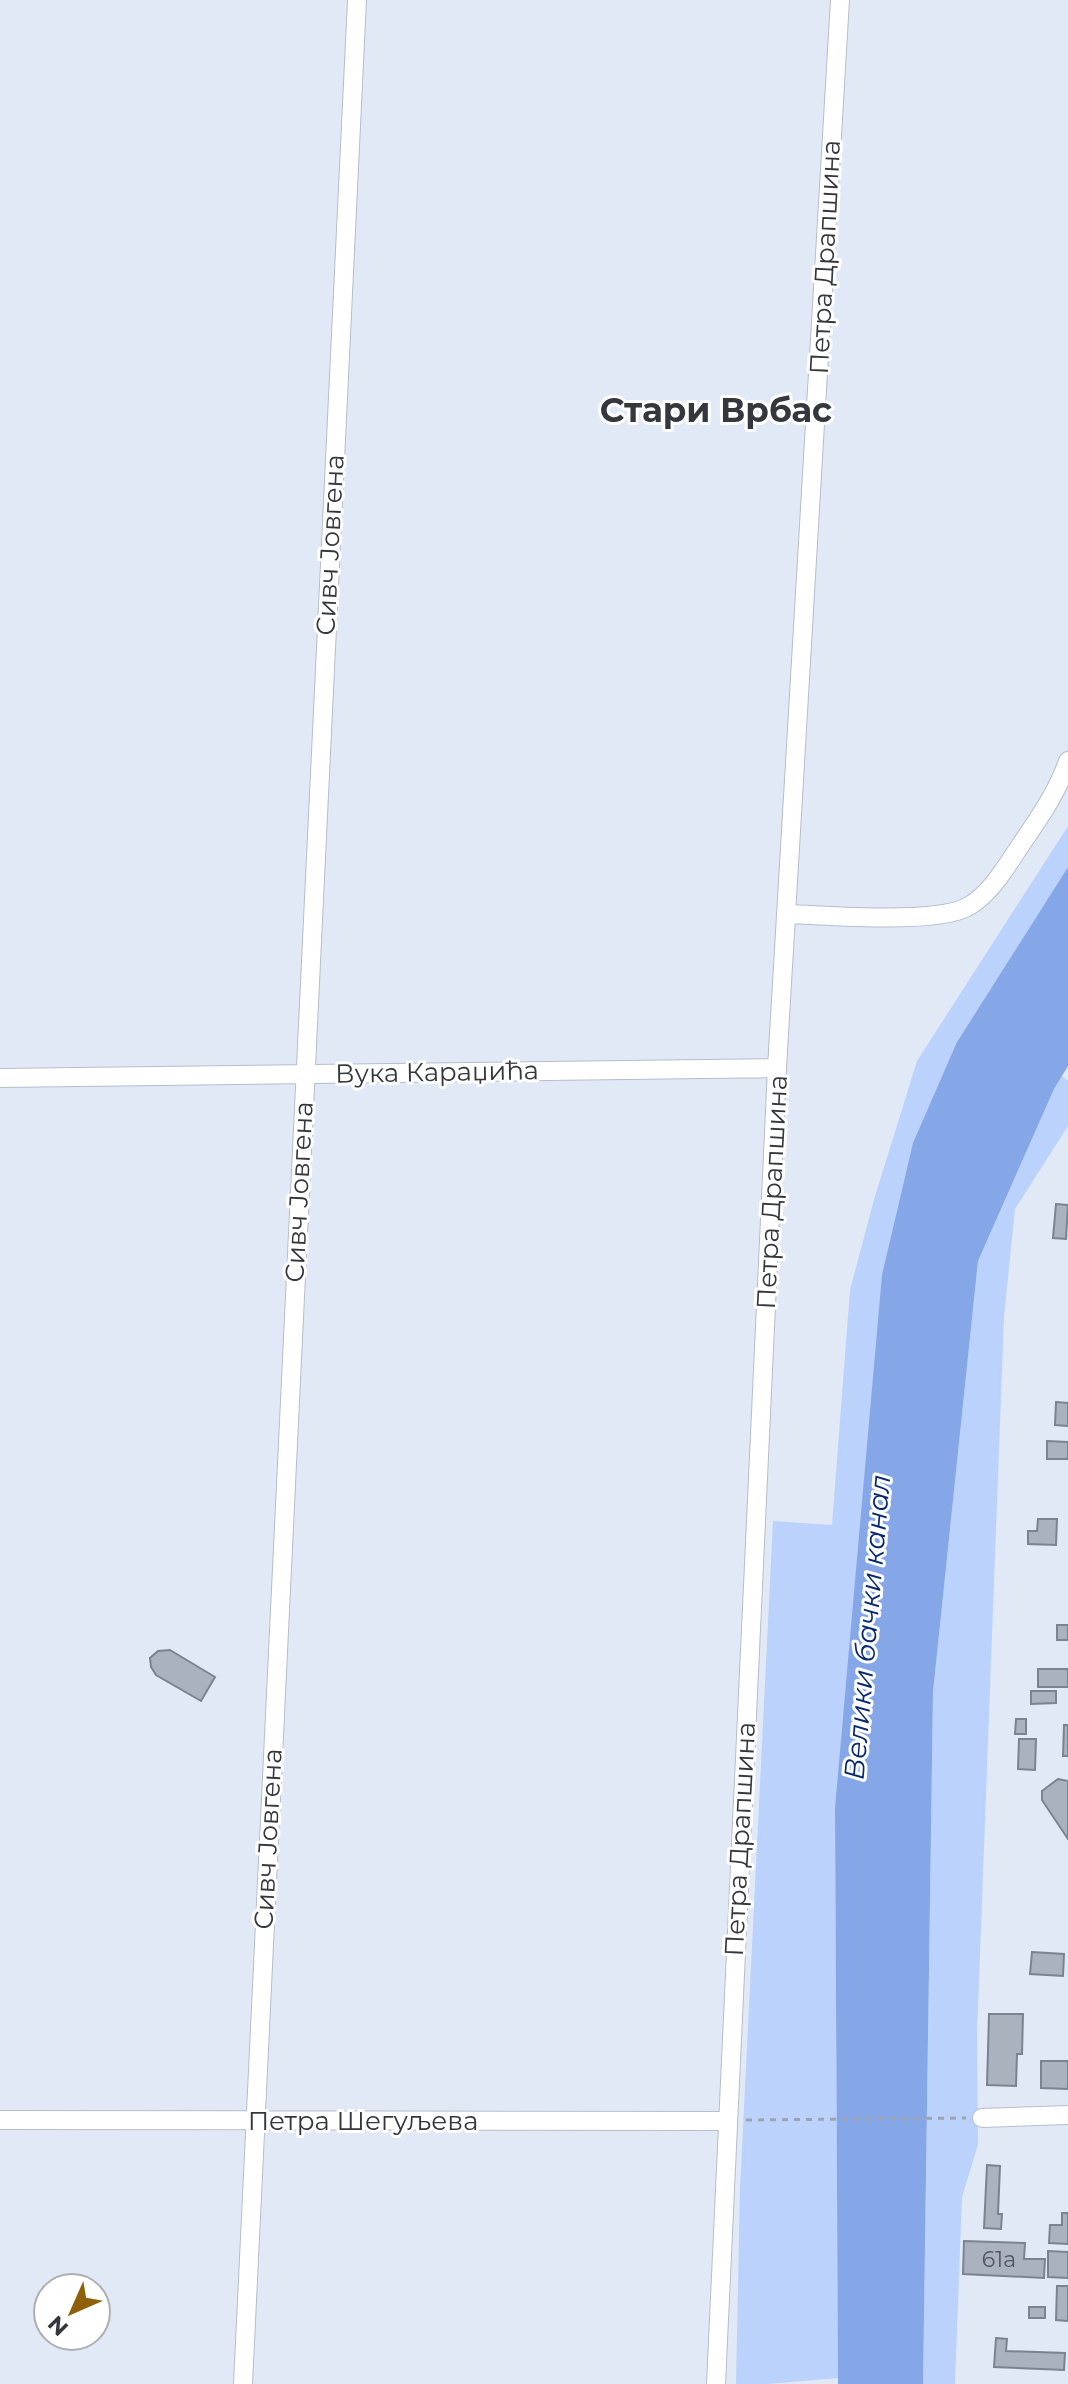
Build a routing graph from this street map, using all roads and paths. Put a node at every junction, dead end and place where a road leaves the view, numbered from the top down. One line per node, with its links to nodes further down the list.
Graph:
1 (357, 0): 6 (street, Сивч Јовгена)
2 (840, 0): 4 (street, Петра Драпшина)
3 (1068, 761): 4 (street)
4 (787, 914): 5 (street, Петра Драпшина)
5 (777, 1068): 6 (street, Вука Караџића); 12 (street, Петра Драпшина)
6 (304, 1074): 7 (street, Вука Караџића); 11 (street, Сивч Јовгена)
7 (0, 1078)
8 (1068, 2115): 9 (street)
9 (982, 2118): 12 (path)
10 (0, 2120): 11 (street, Петра Шегуљева)
11 (255, 2121): 12 (street, Петра Шегуљева); 13 (street, Сивч Јовгена)
12 (727, 2121): 14 (street, Петра Драпшина)
13 (243, 2384)
14 (716, 2384)

